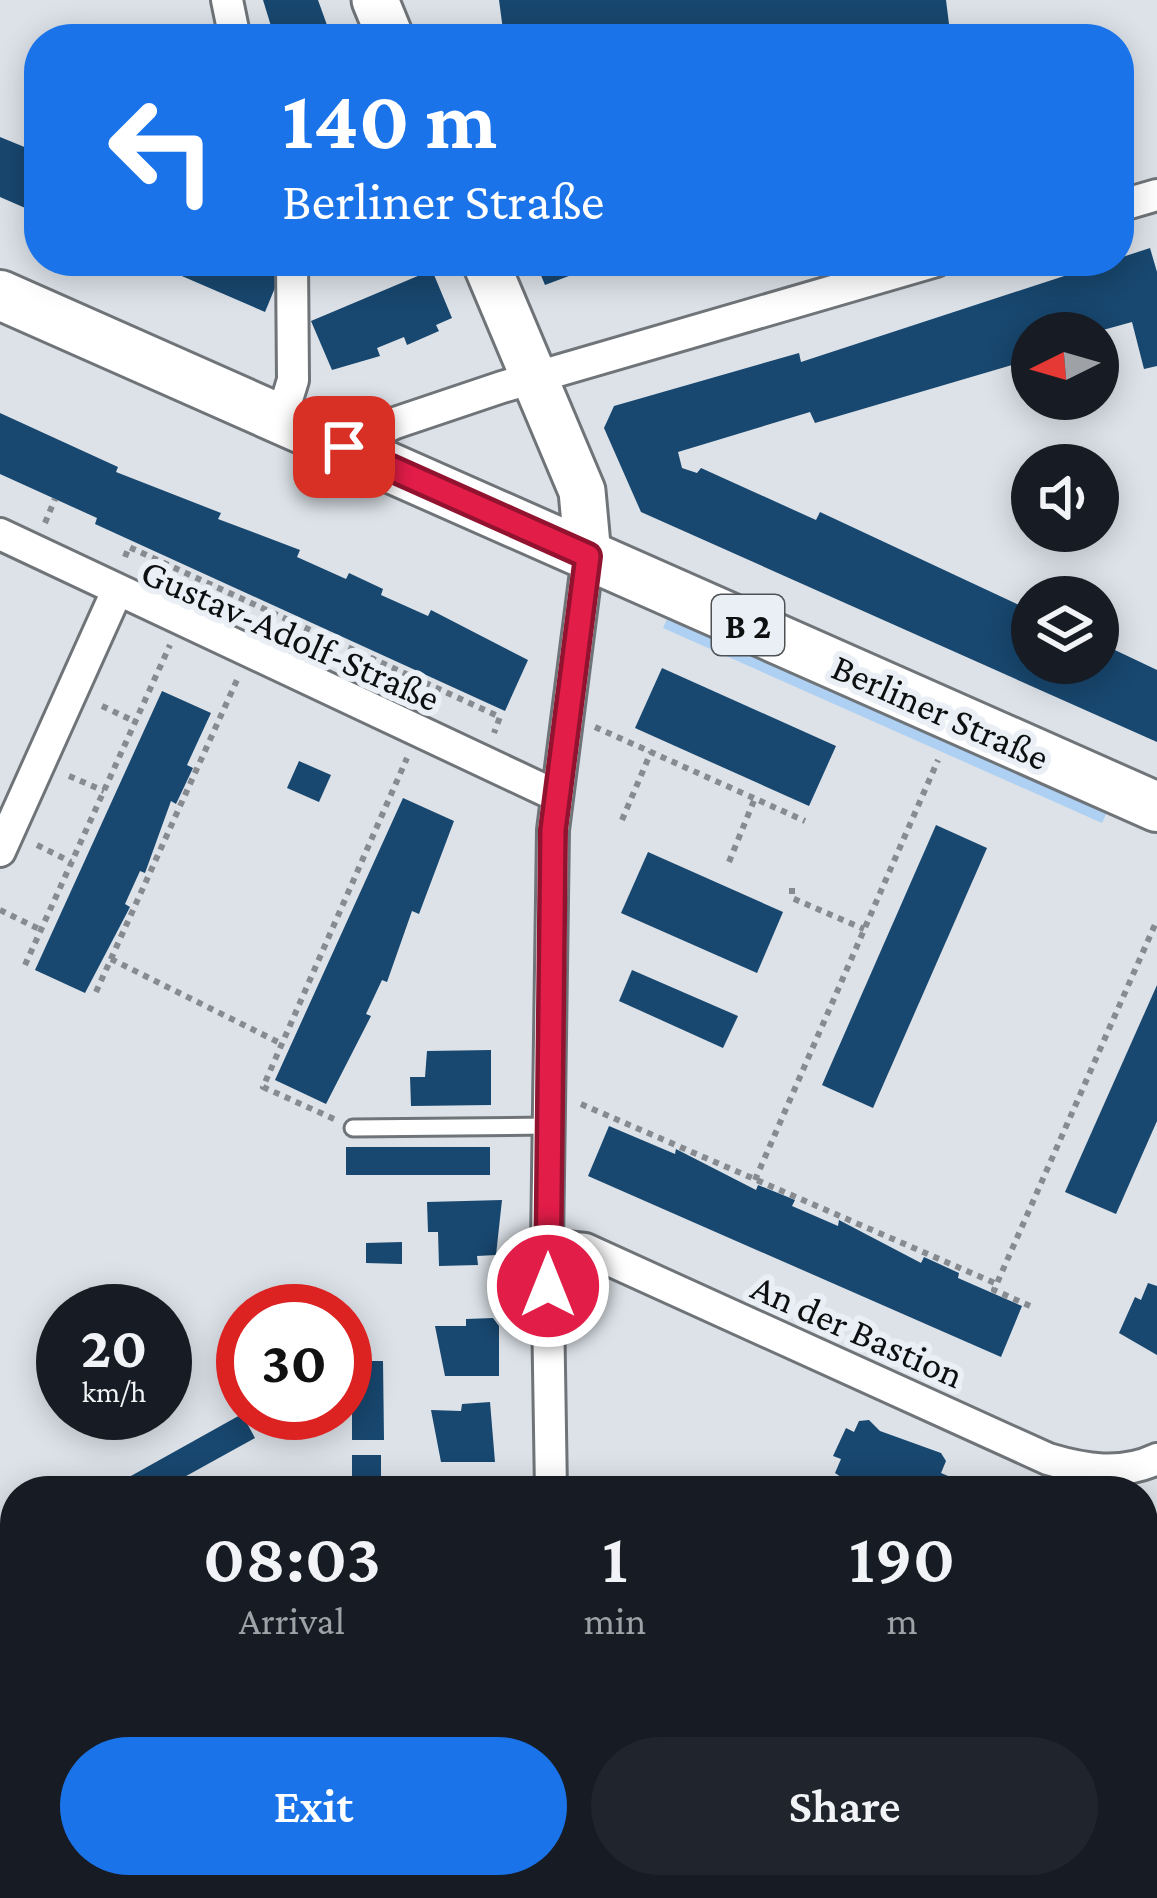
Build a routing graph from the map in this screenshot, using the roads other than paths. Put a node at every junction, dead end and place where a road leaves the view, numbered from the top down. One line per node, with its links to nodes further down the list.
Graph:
1 (292, 276): 6 (street)
2 (490, 276): 5 (street)
3 (885, 276): 5 (street)
4 (0, 296): 6 (main road, Berliner Straße / B 2)
5 (534, 379): 7 (street); 9 (street)
6 (281, 419): 7 (main road, Berliner Straße / B 2)
7 (344, 447): 9 (main road, Berliner Straße / B 2)
8 (0, 534): 10 (street)
9 (588, 556): 11 (street); 12 (main road, Berliner Straße / B 2)
10 (115, 590): 11 (street, Gustav-Adolf-Straße); 13 (street, Gustav-Adolf-Straße)
11 (557, 796): 14 (street)
12 (1157, 808)
13 (0, 851)
14 (548, 1111): 15 (lane); 16 (street)
15 (353, 1128)
16 (547, 1245): 17 (street, An der Bastion); 18 (street)
17 (1145, 1472)
18 (550, 1476)

